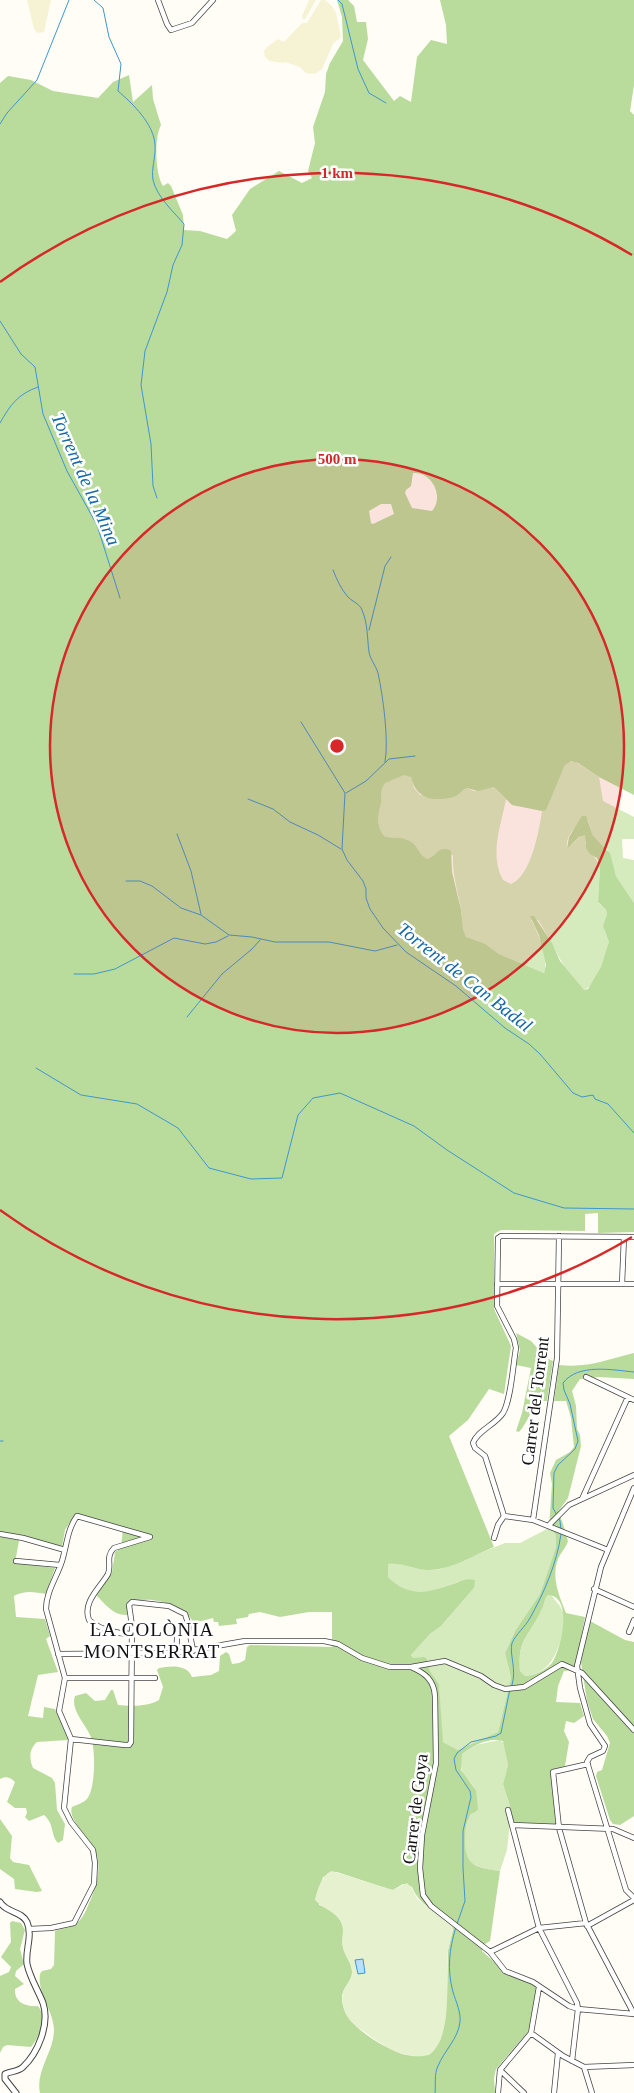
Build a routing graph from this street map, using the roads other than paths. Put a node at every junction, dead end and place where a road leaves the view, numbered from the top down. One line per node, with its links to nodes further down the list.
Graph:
1 (158, 0): 2 (street)
2 (213, 0)
3 (559, 1236): 4 (street); 6 (street); 9 (street, Carrer del Torrent)
4 (624, 1236): 5 (street); 7 (street)
5 (634, 1237)
6 (497, 1284): 9 (street); 16 (street)
7 (622, 1284): 8 (street); 9 (street)
8 (634, 1284)
9 (558, 1285): 17 (street, Carrer del Torrent)
10 (586, 1377): 11 (street)
11 (628, 1397): 12 (street); 15 (street)
12 (634, 1400)
13 (634, 1475): 15 (street)
14 (634, 1488): 22 (street)
15 (582, 1499): 18 (street)
16 (504, 1516): 17 (street); 20 (street)
17 (533, 1520): 18 (street)
18 (549, 1525): 22 (street)
19 (0, 1534): 21 (street)
20 (494, 1538)
21 (65, 1550): 24 (street); 30 (street)
22 (608, 1550): 25 (street)
23 (16, 1560): 24 (street)
24 (60, 1565): 33 (street)
25 (594, 1589): 26 (street); 36 (street)
26 (634, 1607)
27 (634, 1620): 29 (street)
28 (178, 1625): 32 (street)
29 (629, 1632)
30 (132, 1634): 31 (street); 34 (street)
31 (192, 1651): 32 (street); 35 (street)
32 (176, 1653): 34 (street)
33 (58, 1654): 34 (street); 37 (street)
34 (132, 1654): 38 (street)
35 (410, 1667): 36 (street); 53 (street, Carrer de Goya)
36 (577, 1670): 40 (street); 42 (street)
37 (65, 1678): 38 (street); 41 (street)
38 (132, 1678): 39 (street); 41 (street)
39 (155, 1678)
40 (634, 1730)
41 (71, 1739): 52 (street)
42 (588, 1764): 45 (street); 46 (street)
43 (508, 1810): 44 (street)
44 (513, 1825): 45 (street); 51 (street)
45 (559, 1828): 46 (street); 50 (street)
46 (608, 1829): 47 (street); 48 (street)
47 (634, 1838)
48 (634, 1899): 50 (street)
49 (0, 1902): 52 (street)
50 (587, 1924): 51 (street); 56 (street)
51 (540, 1928): 53 (street); 55 (street)
52 (29, 1929): 63 (street)
53 (490, 1952): 54 (street, Carrer de Goya)
54 (539, 1986): 55 (street, Carrer de Goya); 57 (street)
55 (578, 2009): 56 (street, Carrer de Goya); 59 (street)
56 (634, 2014)
57 (531, 2033): 58 (street); 62 (street)
58 (558, 2053): 59 (street); 66 (street)
59 (572, 2061): 61 (street)
60 (634, 2065): 61 (street)
61 (584, 2067): 67 (street)
62 (500, 2070): 64 (street); 65 (street)
63 (16, 2093)
64 (498, 2093)
65 (524, 2093)
66 (554, 2093)
67 (592, 2093)

